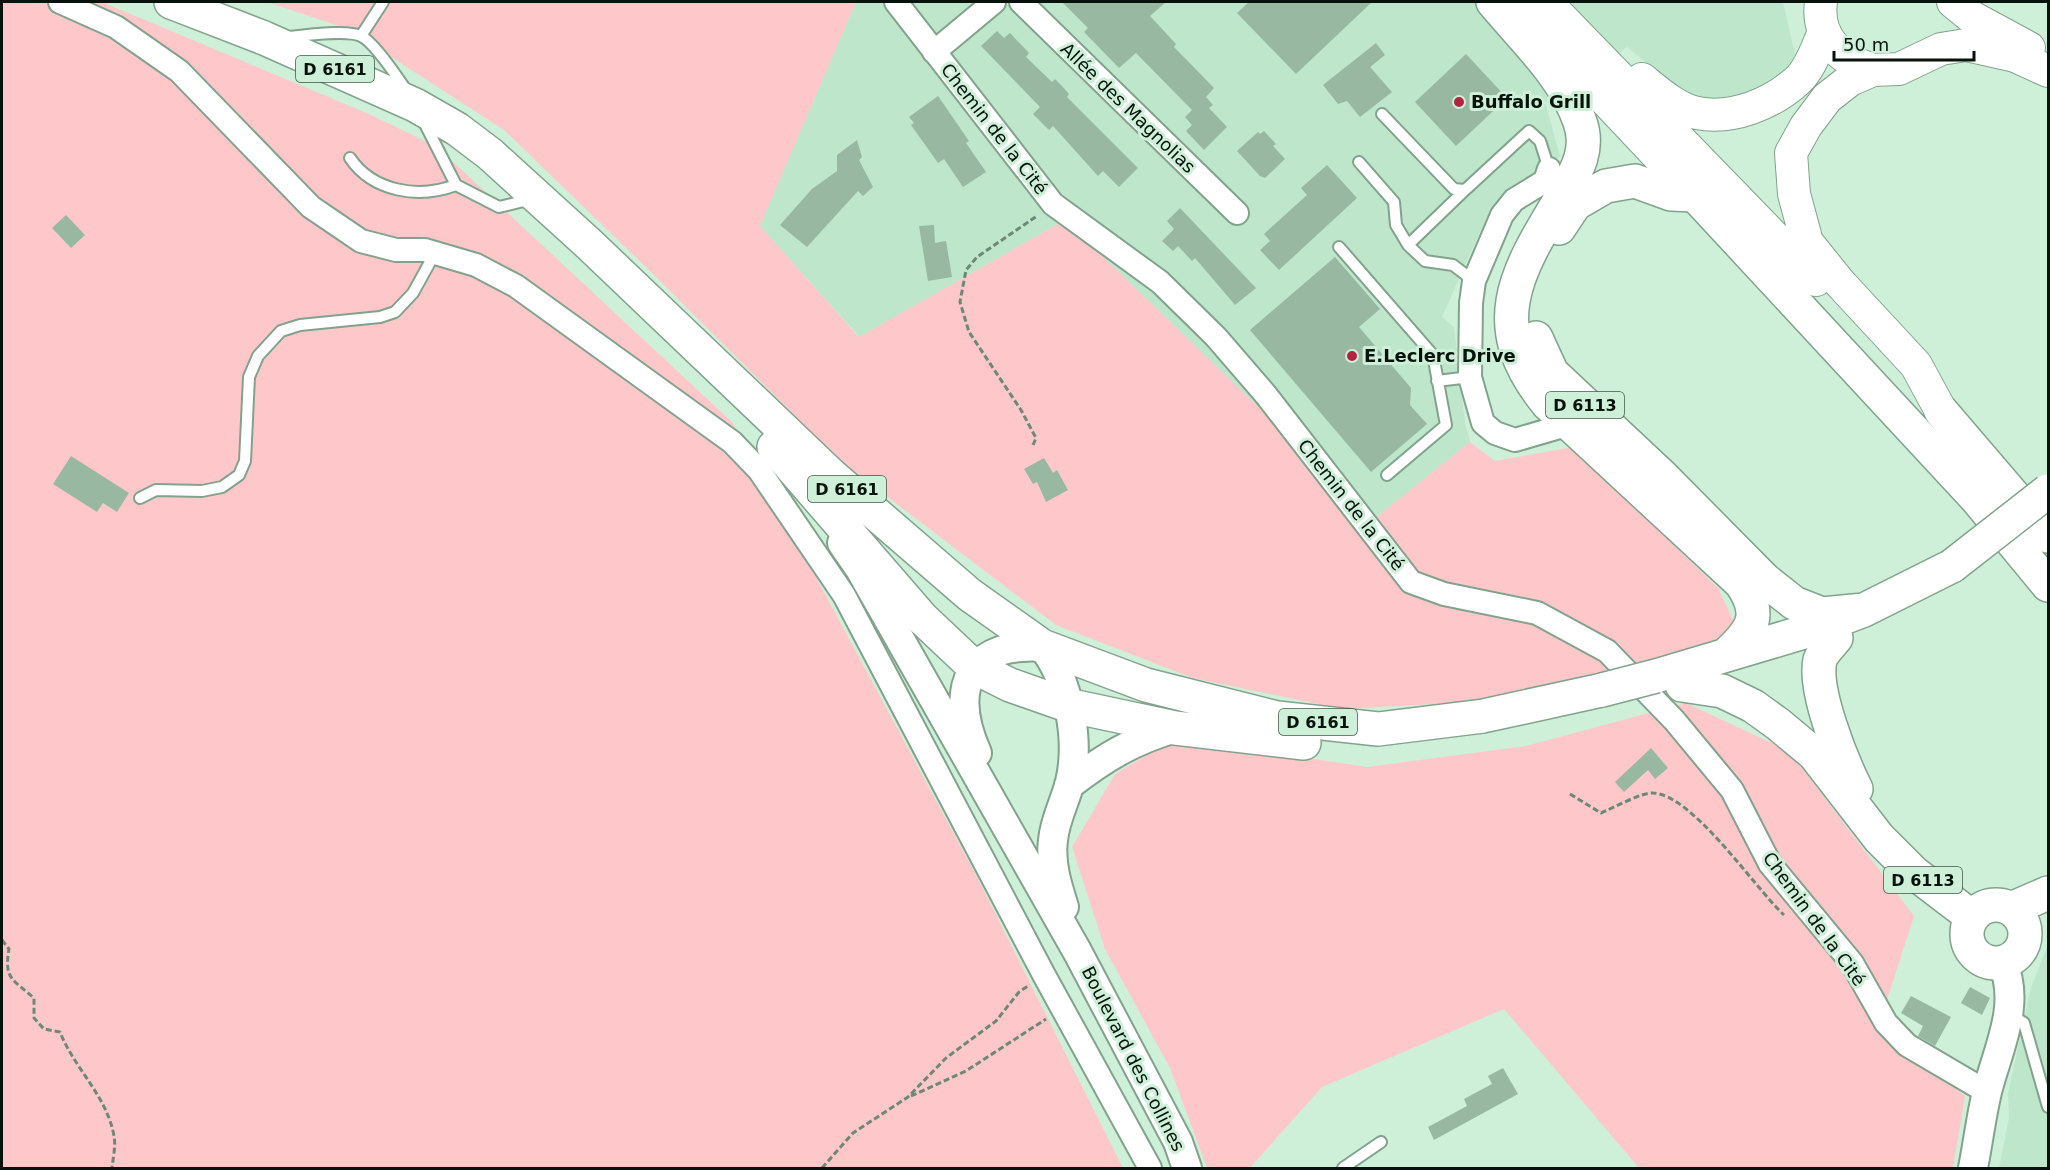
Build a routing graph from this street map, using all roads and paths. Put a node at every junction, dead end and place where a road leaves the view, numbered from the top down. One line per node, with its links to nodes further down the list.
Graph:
1 (60, 2): 34 (street)
2 (171, 2): 15 (main road, D 6161)
3 (383, 2): 14 (lane)
4 (896, 2): 16 (street, Chemin de la Cité)
5 (994, 2): 16 (street)
6 (1021, 2): 31 (street, Allée des Magnolias)
7 (1493, 2): 39 (main road, D 6113)
8 (1513, 2): 28 (main road)
9 (1546, 2): 40 (main road)
10 (1553, 2): 13 (main road)
11 (1942, 2): 17 (main road)
12 (1953, 2): 18 (main road)
13 (1822, 16): 19 (main road)
14 (361, 36): 15 (lane); 21 (lane)
15 (264, 38): 21 (main road, D 6161)
16 (934, 52): 30 (street, Chemin de la Cité)
17 (1922, 56): 19 (main road); 20 (main road)
18 (2049, 58)
19 (1873, 70): 40 (main road)
20 (2049, 71)
21 (415, 105): 26 (lane); 29 (main road, D 6161)
22 (1382, 114): 27 (lane)
23 (350, 158): 26 (lane)
24 (1359, 162): 32 (lane)
25 (1549, 169): 27 (lane); 35 (street)
26 (456, 185): 29 (lane)
27 (1465, 190): 32 (lane)
28 (1695, 195): 39 (main road, D 6113); 48 (main road)
29 (538, 198): 36 (main road, D 6161)
30 (1053, 204): 42 (path); 73 (street, Chemin de la Cité)
31 (1237, 213)
32 (1408, 245): 35 (lane)
33 (1339, 247): 38 (lane)
34 (435, 253): 45 (lane); 70 (street)
35 (1474, 280): 37 (street)
36 (664, 318): 41 (main road, D 6161); 51 (main road, D 6161)
37 (1470, 377): 38 (lane); 39 (street)
38 (1437, 381): 43 (lane)
39 (1565, 405): 49 (main road, D 6113); 52 (main road, D 6113)
40 (1941, 411): 46 (main road)
41 (765, 437): 53 (main road, D 6161); 60 (street)
42 (1033, 445)
43 (1387, 475)
44 (2049, 491): 47 (main road, D 6113, bridge)
45 (140, 498)
46 (2049, 536)
47 (1952, 567): 49 (main road, D 6113); 50 (main road, D 6113)
48 (2049, 585)
49 (1864, 610): 52 (main road, D 6161)
50 (1836, 638): 54 (main road, D 6161); 61 (main road, D 6113)
51 (1042, 646): 53 (street); 55 (main road, D 6161); 56 (street)
52 (1727, 654): 54 (main road, D 6161)
53 (974, 667): 56 (main road, D 6161); 60 (street)
54 (1668, 684): 55 (main road, D 6161); 61 (main road, D 6113)
55 (1608, 696): 57 (main road, D 6161)
56 (1067, 705): 57 (main road, D 6161); 58 (street)
57 (1175, 728): 58 (street)
58 (1069, 785): 68 (street)
59 (1570, 794): 66 (path)
60 (993, 806): 68 (street)
61 (1878, 838): 64 (main road, D 6113)
62 (2049, 893): 65 (main road)
63 (2049, 908): 65 (main road)
64 (1972, 917): 65 (main road); 69 (main road)
65 (2017, 919): 69 (main road)
66 (1792, 923)
67 (2, 940): 77 (path)
68 (1077, 951): 80 (street, Boulevard des Collines)
69 (2002, 962): 72 (street)
70 (1044, 975): 71 (street); 74 (path)
71 (1063, 1008): 74 (path); 79 (street)
72 (2010, 1014): 73 (street); 75 (lane)
73 (1987, 1092): 82 (street)
74 (908, 1097): 78 (path)
75 (2049, 1107)
76 (1381, 1143): 81 (lane)
77 (112, 1168)
78 (822, 1168)
79 (1150, 1168)
80 (1187, 1168)
81 (1343, 1168)
82 (1973, 1168)

